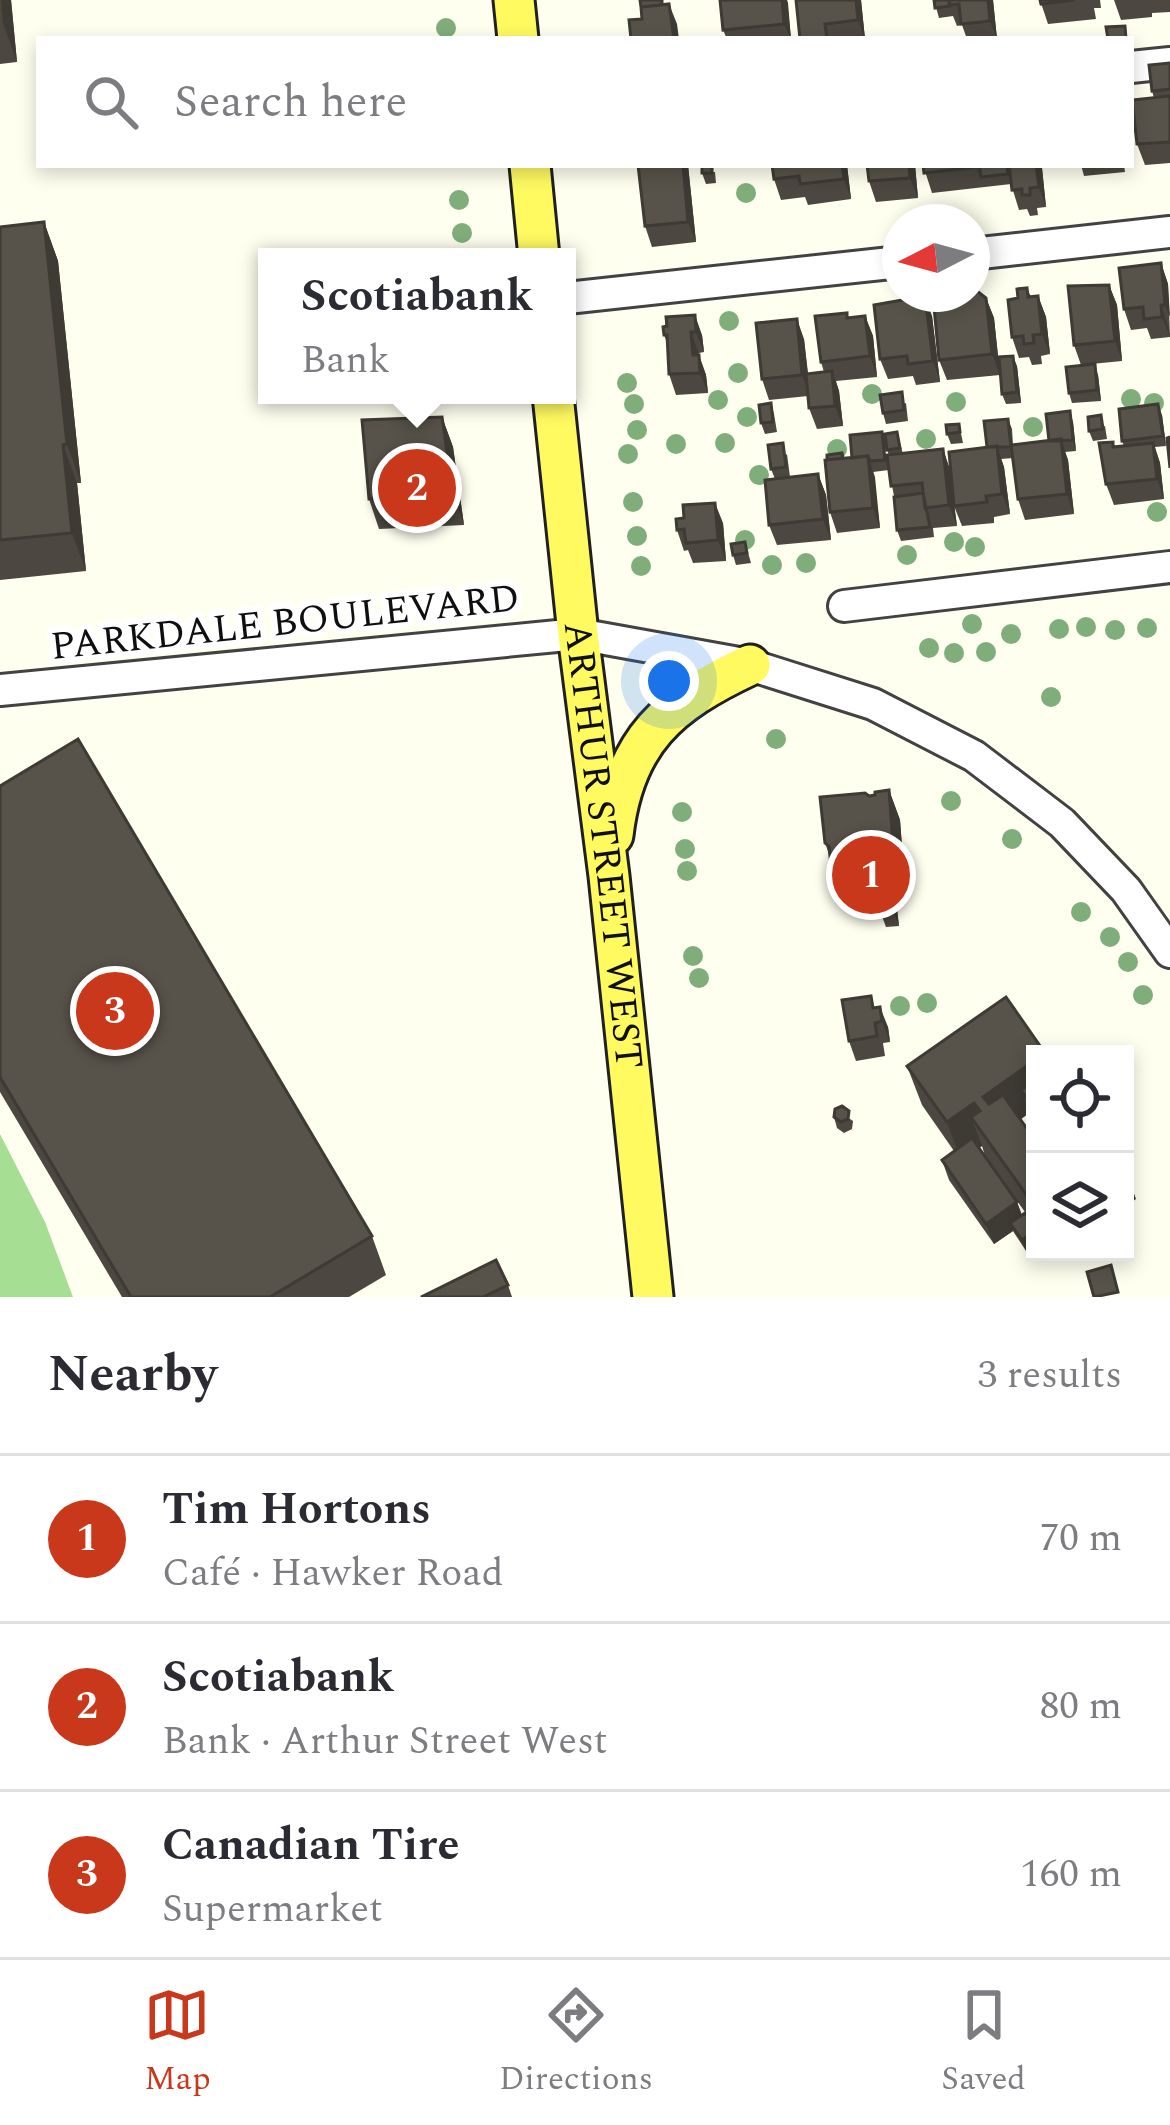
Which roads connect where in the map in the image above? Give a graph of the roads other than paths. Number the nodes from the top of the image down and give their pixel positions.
1 (514, 0) edge
2 (518, 36) edge
3 (1170, 63) edge
4 (1134, 67) edge
5 (530, 168) edge
6 (1170, 232) edge
7 (538, 248) edge
8 (990, 252) edge
9 (882, 264) edge
10 (576, 297) edge
11 (555, 404) edge
12 (1170, 567) edge
13 (844, 606) dead end
14 (578, 634) junction
15 (750, 665) junction
16 (0, 689) edge
17 (609, 876) junction
18 (1170, 952) edge
19 (653, 1297) edge

1 - 2 main road
3 - 4 street
5 - 7 main road
6 - 8 street
9 - 10 street
11 - 14 main road, ARTHUR STREET WEST
12 - 13 street
14 - 15 street, PARKDALE BOULEVARD
14 - 16 street, PARKDALE BOULEVARD
14 - 17 main road, ARTHUR STREET WEST
15 - 17 main road
15 - 18 street, PARKDALE BOULEVARD
17 - 19 main road, ARTHUR STREET WEST

